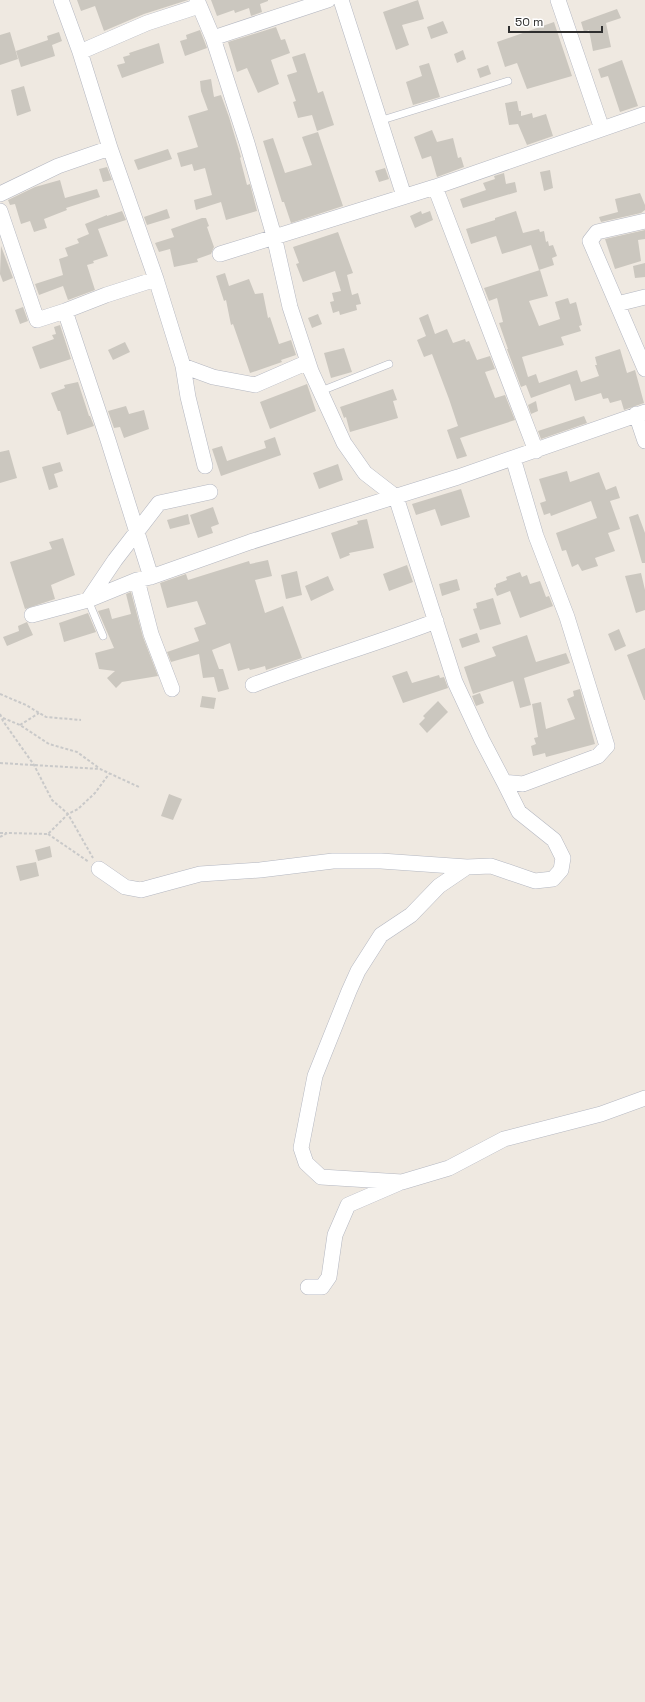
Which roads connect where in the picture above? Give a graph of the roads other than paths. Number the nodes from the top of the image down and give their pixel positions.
1 (61, 0) edge
2 (328, 0) edge
3 (341, 0) edge
4 (558, 0) edge
5 (198, 3) edge
6 (213, 38) junction
7 (80, 52) junction
8 (508, 81) dead end
9 (645, 114) edge
10 (379, 120) junction
11 (602, 129) junction
12 (110, 148) junction
13 (435, 187) junction
14 (0, 194) edge
15 (404, 196) junction
16 (0, 211) edge
17 (645, 221) edge
18 (274, 236) junction
19 (220, 254) dead end
20 (156, 279) junction
21 (645, 298) edge
22 (617, 304) junction
23 (65, 312) junction
24 (308, 362) junction
25 (389, 364) dead end
26 (183, 366) junction
27 (645, 369) edge
28 (321, 391) junction
29 (640, 413) edge
30 (645, 441) edge
31 (536, 451) junction
32 (513, 458) junction
33 (205, 466) dead end
34 (210, 492) dead end
35 (396, 497) junction
36 (137, 529) junction
37 (144, 578) junction
38 (88, 600) junction
39 (32, 615) dead end
40 (436, 620) junction
41 (103, 636) dead end
42 (253, 685) dead end
43 (172, 689) dead end
44 (504, 782) junction
45 (467, 867) junction
46 (99, 869) road end
47 (645, 1098) edge
48 (402, 1182) junction
49 (308, 1287) dead end

1 - 7 street
2 - 6 street
3 - 10 street
4 - 11 street
5 - 6 street
5 - 7 street
6 - 18 street
7 - 12 street
8 - 10 lane
9 - 11 street
10 - 15 street
11 - 13 street
12 - 14 street
12 - 20 street
13 - 15 street
13 - 31 street
15 - 18 street
16 - 23 street
17 - 22 street
18 - 19 street
18 - 24 street
20 - 23 street
20 - 26 street
21 - 22 street
22 - 27 street
23 - 36 street
24 - 26 street
24 - 28 street
25 - 28 lane
26 - 33 street
28 - 35 street
29 - 30 street
29 - 31 street
31 - 32 street
32 - 35 street
32 - 44 street
34 - 36 street
35 - 37 street
35 - 40 street
36 - 37 street
36 - 38 street
37 - 38 street
37 - 43 street
38 - 39 street
38 - 41 lane
40 - 42 street
40 - 44 street
44 - 45 street
45 - 46 street
45 - 48 street
47 - 48 street
48 - 49 street

